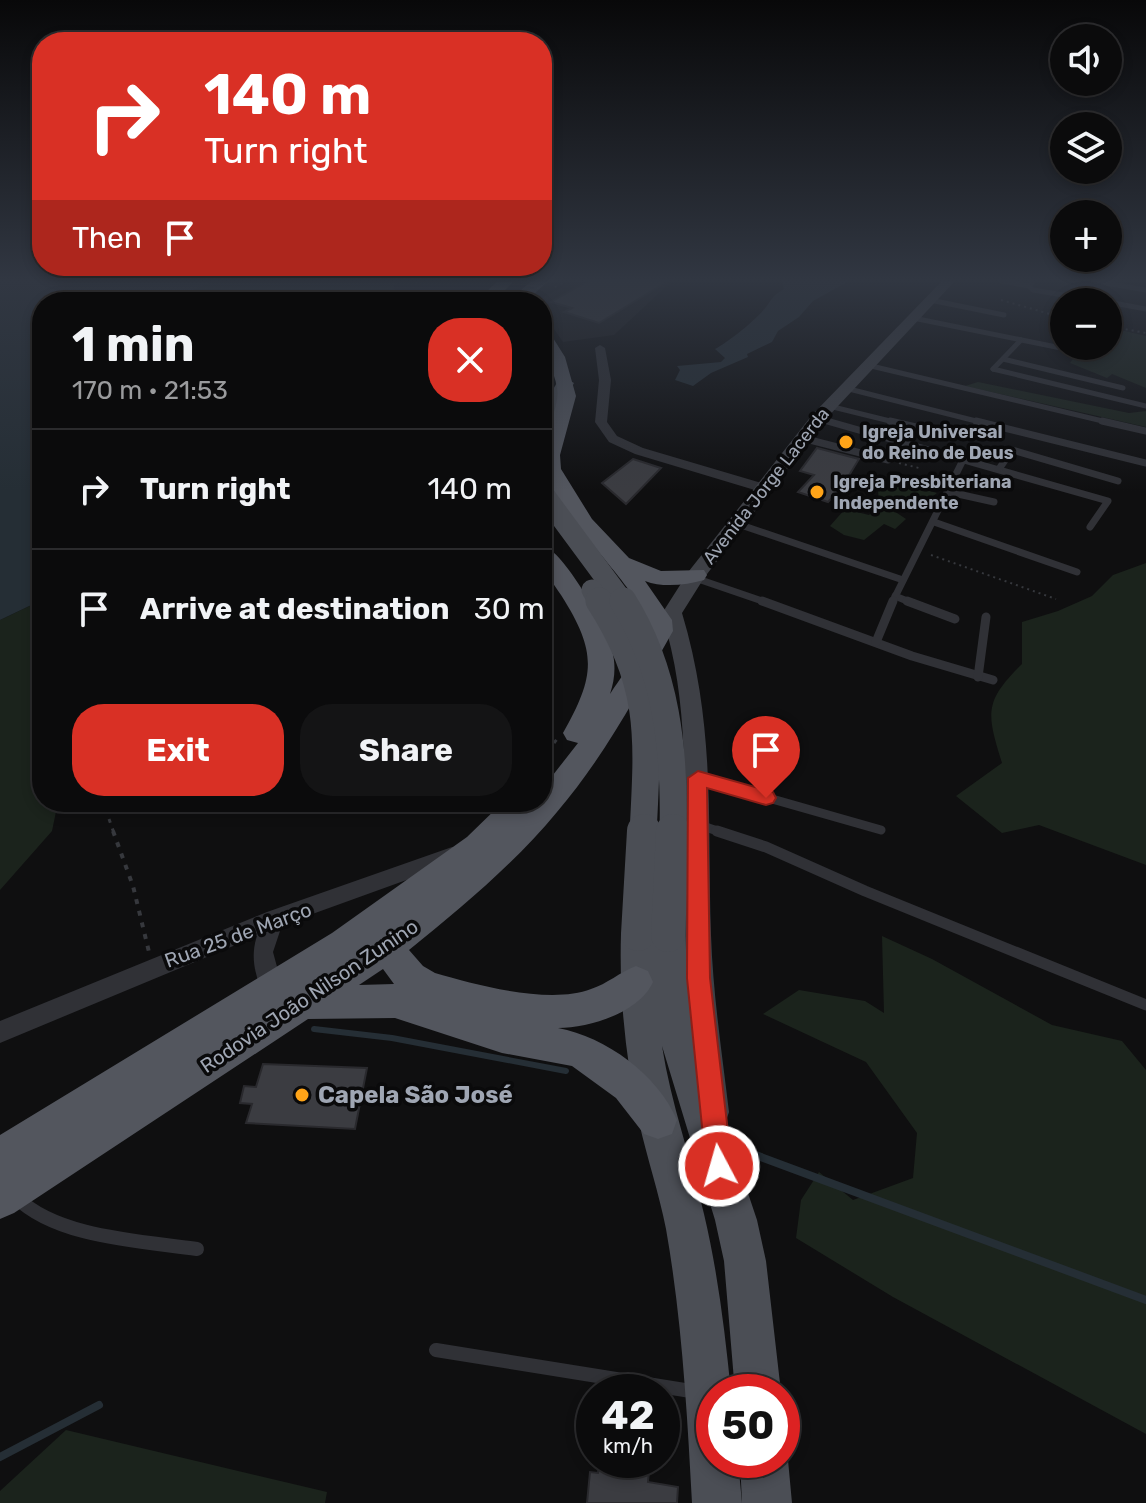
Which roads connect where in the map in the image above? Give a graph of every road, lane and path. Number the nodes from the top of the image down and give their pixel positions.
1 (553, 351) edge
2 (600, 351) edge
3 (881, 351) edge
4 (1010, 351) edge
5 (1003, 359) junction
6 (867, 365) junction
7 (565, 383) junction
8 (845, 388) junction
9 (1123, 388) dead end
10 (1146, 406) edge
11 (552, 407) edge
12 (823, 412) junction
13 (933, 431) dead end
14 (1146, 431) edge
15 (802, 438) junction
16 (552, 448) edge
17 (964, 458) junction
18 (888, 460) joint
19 (1146, 463) edge
20 (919, 468) dead end
21 (999, 469) junction
22 (552, 471) edge
23 (1118, 481) dead end
24 (763, 488) junction
25 (949, 492) junction
26 (994, 502) dead end
27 (552, 506) edge
28 (934, 522) junction
29 (735, 523) junction
30 (1090, 527) dead end
31 (552, 535) edge
32 (916, 550) junction
33 (621, 563) junction
34 (552, 567) edge
35 (1077, 572) dead end
36 (695, 576) junction
37 (903, 580) junction
38 (895, 596) junction
39 (1056, 599) dead end
40 (986, 617) dead end
41 (955, 619) dead end
42 (666, 622) junction
43 (876, 642) junction
44 (978, 677) junction
45 (993, 680) dead end
46 (552, 766) edge
47 (698, 778) junction
48 (552, 797) edge
49 (512, 812) edge
50 (539, 812) edge
51 (109, 819) dead end
52 (697, 824) junction
53 (881, 830) dead end
54 (478, 846) junction
55 (274, 919) junction
56 (653, 935) junction
57 (225, 940) junction
58 (388, 947) junction
59 (262, 952) junction
60 (153, 967) junction
61 (636, 982) junction
62 (287, 996) junction
63 (1146, 1005) edge
64 (0, 1032) edge
65 (658, 1120) junction
66 (719, 1166) junction
67 (4, 1182) edge
68 (197, 1249) dead end
69 (436, 1350) dead end
70 (707, 1374) edge
71 (756, 1374) edge
72 (696, 1392) edge
73 (715, 1478) edge
74 (765, 1478) edge
75 (717, 1503) edge
76 (767, 1503) edge

1 - 7 highway
2 - 24 street
3 - 6 main road, Avenida Jorge Lacerda
4 - 5 lane
5 - 9 lane
5 - 10 lane
6 - 8 main road, Avenida Jorge Lacerda
6 - 14 lane
7 - 11 main road
7 - 16 highway
8 - 12 main road, Avenida Jorge Lacerda
8 - 19 lane
12 - 13 lane
12 - 15 main road, Avenida Jorge Lacerda
12 - 17 lane
15 - 18 lane
15 - 24 main road, Avenida Jorge Lacerda
17 - 21 lane
17 - 25 lane
18 - 20 path
21 - 23 lane
21 - 30 lane
22 - 33 highway
24 - 29 main road, Avenida Jorge Lacerda
25 - 26 lane
25 - 28 lane
27 - 56 main road, bridge
28 - 32 lane
28 - 35 lane
29 - 36 main road, Avenida Jorge Lacerda
29 - 37 lane
31 - 56 main road, bridge
32 - 37 lane
32 - 39 path
33 - 36 highway
33 - 42 highway
34 - 46 highway
36 - 42 main road, Avenida Jorge Lacerda
36 - 43 lane
37 - 38 lane
38 - 41 lane
38 - 43 lane
40 - 44 lane
42 - 47 main road
42 - 48 highway, Rodovia João Nilson Zunino
43 - 44 lane
44 - 45 lane
47 - 52 main road
47 - 53 lane
49 - 54 highway, Rodovia João Nilson Zunino
50 - 58 highway, Rodovia João Nilson Zunino
51 - 60 path
52 - 63 lane
52 - 66 main road
54 - 55 street, Rua 25 de Março
54 - 62 highway, Rodovia João Nilson Zunino
55 - 57 street, Rua 25 de Março
55 - 59 street
56 - 61 main road
56 - 66 main road
57 - 59 street
57 - 60 street, Rua 25 de Março
58 - 61 highway
58 - 62 highway, Rodovia João Nilson Zunino
59 - 62 street
60 - 64 street, Rua 25 de Março
61 - 65 main road
62 - 65 highway
62 - 67 highway, Rodovia João Nilson Zunino
65 - 70 main road
66 - 71 main road
67 - 68 lane
69 - 72 lane
73 - 75 main road
74 - 76 main road

